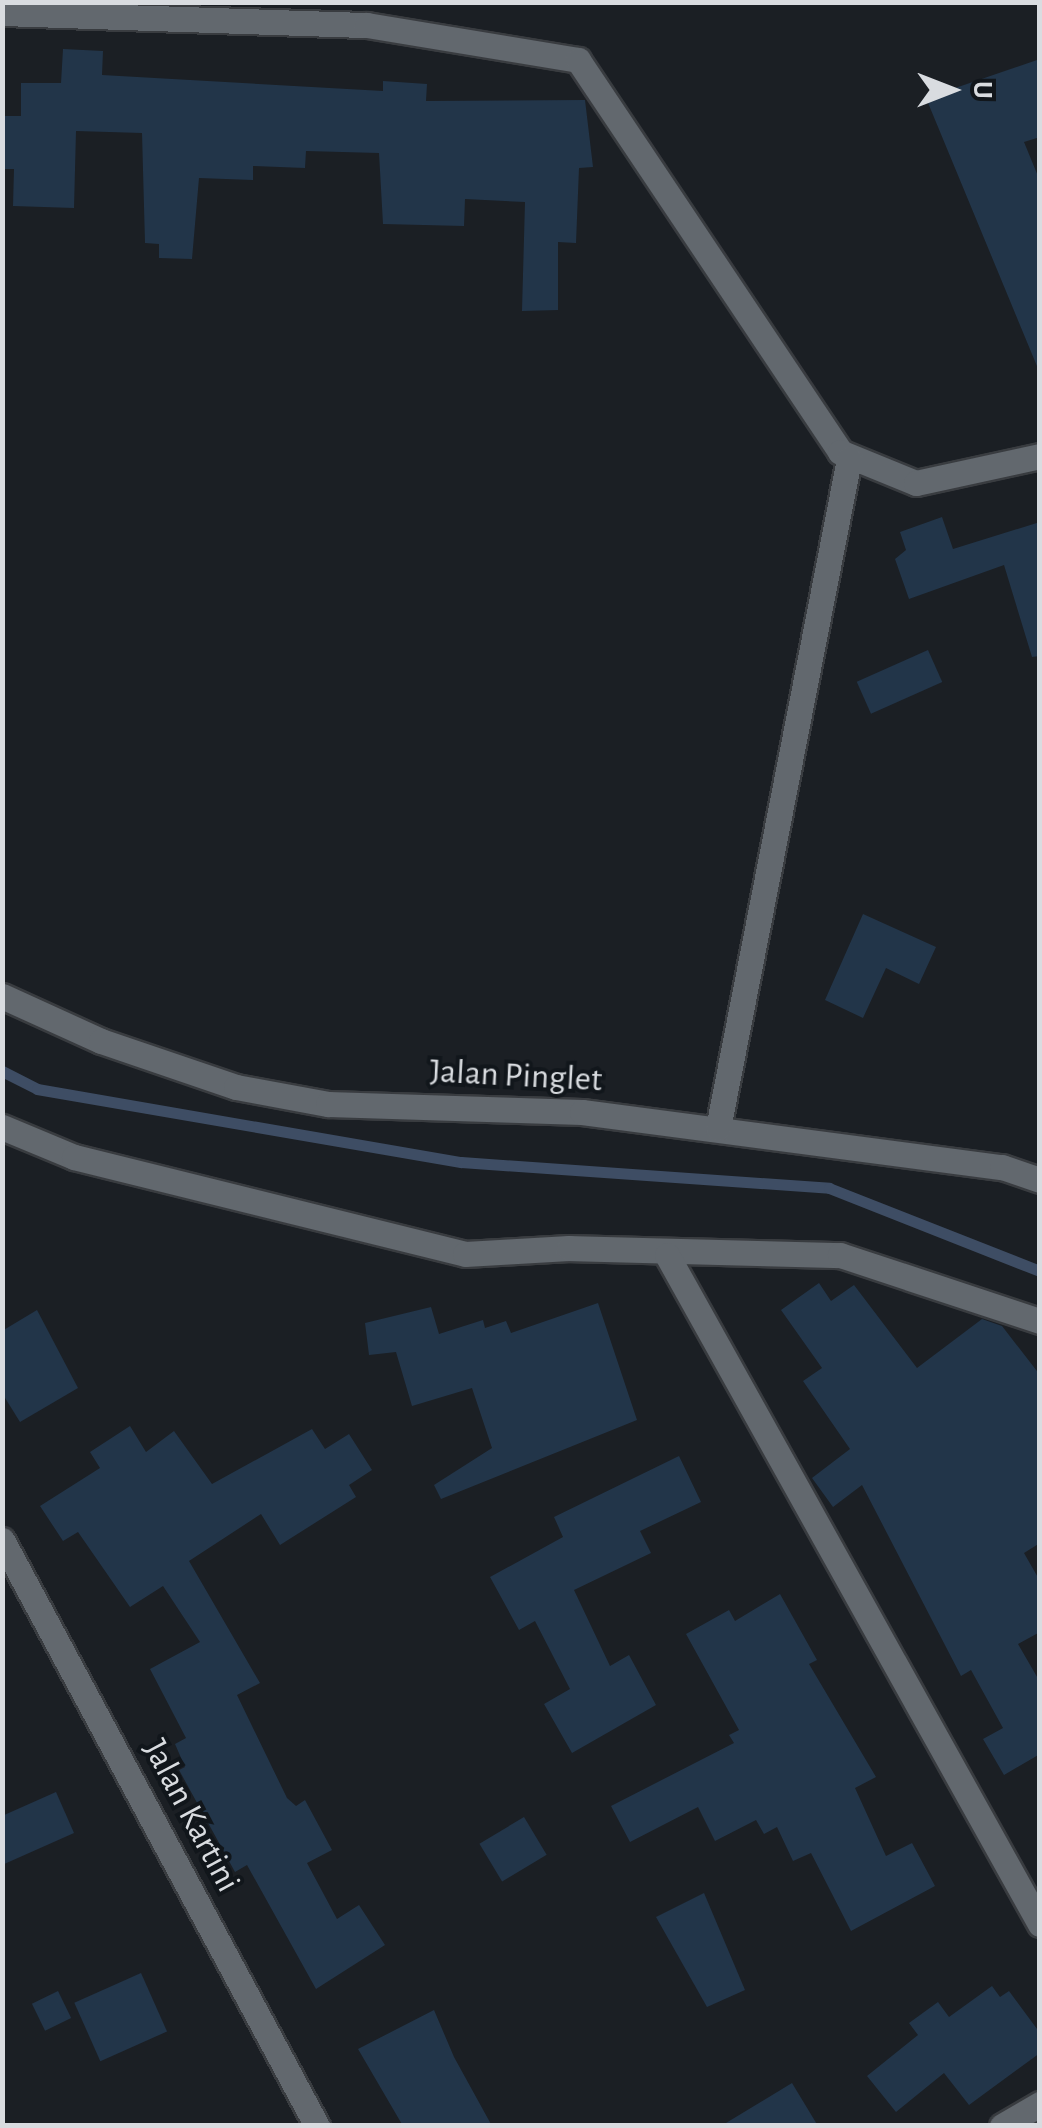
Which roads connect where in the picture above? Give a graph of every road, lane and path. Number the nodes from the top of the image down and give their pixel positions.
1 (2, 13) edge
2 (124, 13) edge
3 (1040, 456) edge
4 (849, 459) junction
5 (2, 996) edge
6 (2, 1126) edge
7 (718, 1128) junction
8 (1040, 1180) edge
9 (667, 1255) junction
10 (1040, 1322) edge
11 (2, 1540) edge
12 (1040, 1924) edge
13 (1040, 2104) edge
14 (317, 2126) edge
15 (1002, 2126) edge

1 - 2 street
2 - 4 street
3 - 4 street
4 - 7 street
5 - 7 street, Jalan Pinglet
6 - 9 street
7 - 8 street, Jalan Pinglet
9 - 10 street
9 - 12 street
11 - 14 street, Jalan Kartini
13 - 15 street

